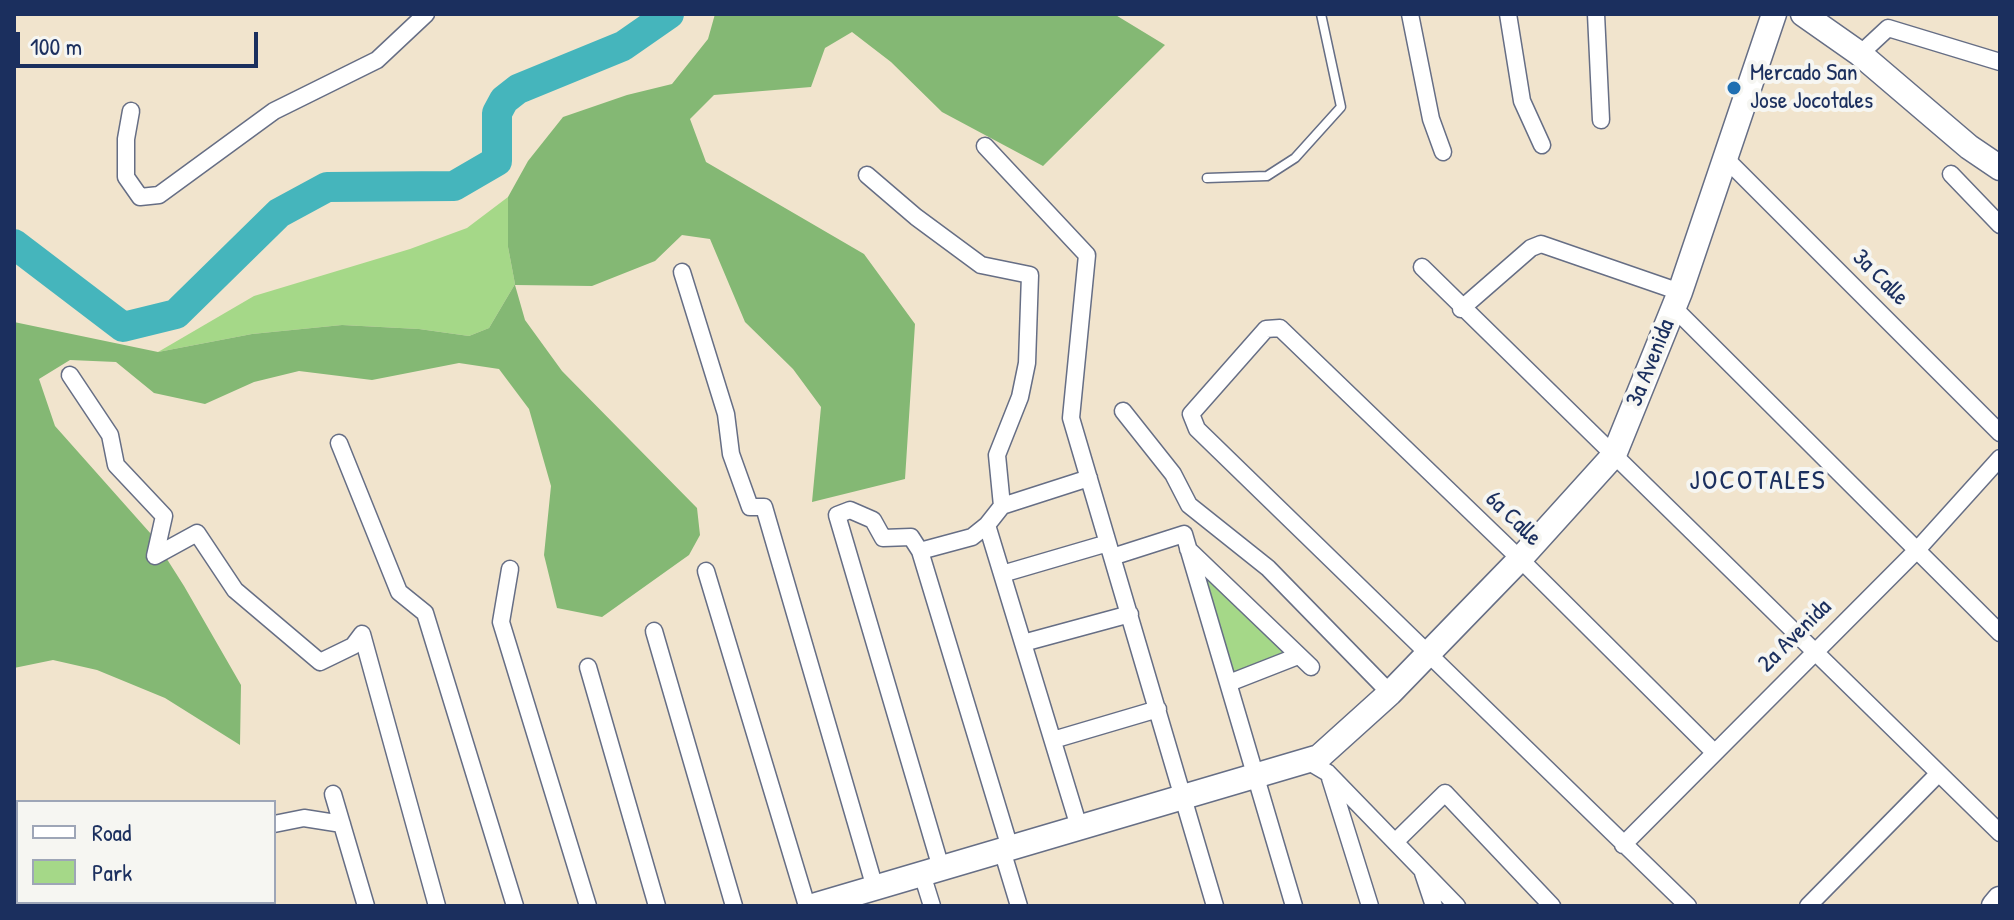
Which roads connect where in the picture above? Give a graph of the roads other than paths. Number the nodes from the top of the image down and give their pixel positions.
1 (426, 14) edge
2 (1321, 14) edge
3 (1410, 14) edge
4 (1508, 14) edge
5 (1596, 14) edge
6 (1774, 14) edge
7 (1808, 15) edge
8 (1860, 54) junction
9 (2000, 62) edge
10 (131, 111) dead end
11 (1601, 120) dead end
12 (1542, 145) dead end
13 (985, 146) dead end
14 (1443, 152) dead end
15 (1725, 158) junction
16 (2000, 168) edge
17 (1951, 174) dead end
18 (867, 175) dead end
19 (1207, 178) dead end
20 (2000, 225) edge
21 (1422, 267) dead end
22 (682, 272) dead end
23 (1677, 300) junction
24 (1461, 309) junction
25 (70, 375) dead end
26 (1123, 411) dead end
27 (2000, 433) edge
28 (339, 443) dead end
29 (1614, 455) junction
30 (2000, 458) edge
31 (1089, 478) junction
32 (1002, 506) junction
33 (987, 525) junction
34 (1187, 549) junction
35 (1110, 550) junction
36 (1917, 550) junction
37 (920, 551) junction
38 (1520, 559) junction
39 (510, 569) dead end
40 (706, 571) dead end
41 (1002, 574) junction
42 (1130, 614) junction
43 (654, 631) dead end
44 (2000, 633) edge
45 (1023, 643) junction
46 (1814, 650) junction
47 (1429, 654) junction
48 (588, 667) dead end
49 (1229, 683) junction
50 (1390, 693) junction
51 (1158, 709) junction
52 (1053, 740) junction
53 (1714, 752) junction
54 (1306, 760) junction
55 (1328, 773) junction
56 (1938, 774) junction
57 (1256, 775) junction
58 (333, 794) dead end
59 (1183, 797) junction
60 (276, 824) edge
61 (342, 824) junction
62 (1079, 827) junction
63 (2000, 833) edge
64 (1395, 842) junction
65 (1623, 845) junction
66 (1006, 849) junction
67 (1421, 868) junction
68 (932, 871) junction
69 (875, 888) junction
70 (2000, 900) edge
71 (366, 906) edge
72 (437, 906) edge
73 (515, 906) edge
74 (588, 906) edge
75 (657, 906) edge
76 (734, 906) edge
77 (810, 906) edge
78 (932, 906) edge
79 (1019, 906) edge
80 (1215, 906) edge
81 (1294, 906) edge
82 (1370, 906) edge
83 (1434, 906) edge
84 (1457, 906) edge
85 (1552, 906) edge
86 (1688, 906) edge
87 (1808, 906) edge
88 (1995, 906) edge

1 - 10 street
2 - 19 lane
3 - 14 street
4 - 12 street
5 - 11 street
6 - 15 street, 3a Avenida
7 - 8 street
8 - 9 street
8 - 16 street
13 - 31 street
15 - 23 street, 3a Avenida
15 - 27 street, 3a Calle
17 - 20 street
18 - 32 street
21 - 24 street
22 - 69 street
23 - 24 street
23 - 29 street, 3a Avenida
23 - 36 street
24 - 29 street
25 - 72 street
26 - 50 street
28 - 73 street
29 - 38 street, 3a Avenida
29 - 46 street
30 - 36 street, 2a Avenida
31 - 32 street
31 - 35 street
32 - 33 street
33 - 37 street
33 - 41 street
34 - 35 street
34 - 49 street
34 - 49 street
35 - 41 street
35 - 42 street
36 - 44 street
36 - 46 street, 2a Avenida
37 - 66 street
37 - 68 street
38 - 47 street, 3a Avenida
38 - 47 street, 6a Calle
38 - 53 street, 6a Calle
39 - 74 street
40 - 77 street
41 - 45 street
42 - 45 street
42 - 51 street
43 - 76 street
45 - 52 street
46 - 53 street, 2a Avenida
46 - 56 street
47 - 50 street, 3a Avenida
47 - 65 street
48 - 75 street
49 - 57 street
50 - 54 street, 3a Avenida
51 - 52 street
51 - 59 street
52 - 62 street
53 - 65 street, 2a Avenida
54 - 55 street
54 - 57 street, 3a Avenida
55 - 64 street
55 - 82 street
56 - 63 street
56 - 87 street
57 - 59 street, 3a Avenida
57 - 81 street
58 - 61 street
59 - 62 street, 3a Avenida
59 - 80 street
60 - 61 street
61 - 71 street
62 - 66 street, 3a Avenida
64 - 67 street
64 - 85 street
65 - 86 street
66 - 68 street, 3a Avenida
66 - 79 street
67 - 83 street
67 - 84 street
68 - 69 street, 3a Avenida
68 - 78 street
69 - 77 street, 3a Avenida
70 - 88 main road

